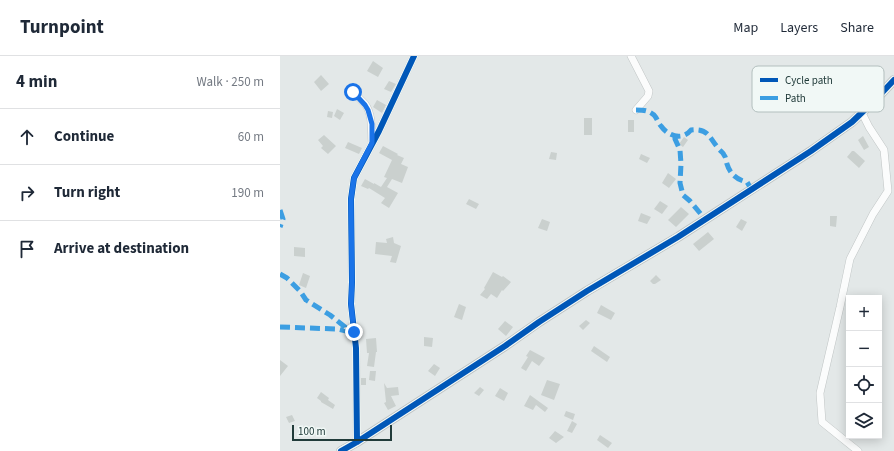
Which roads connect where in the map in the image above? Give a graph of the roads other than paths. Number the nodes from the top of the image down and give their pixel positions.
1 (414, 56) edge
2 (631, 56) edge
3 (894, 80) edge
4 (884, 90) edge
5 (353, 92) dead end
6 (636, 110) dead end
7 (862, 113) joint
8 (372, 143) junction
9 (357, 442) junction
10 (341, 451) edge
11 (858, 451) edge

1 - 8 street
2 - 6 street
3 - 4 street
5 - 8 street
7 - 9 street
7 - 11 street
8 - 9 street
9 - 10 street

